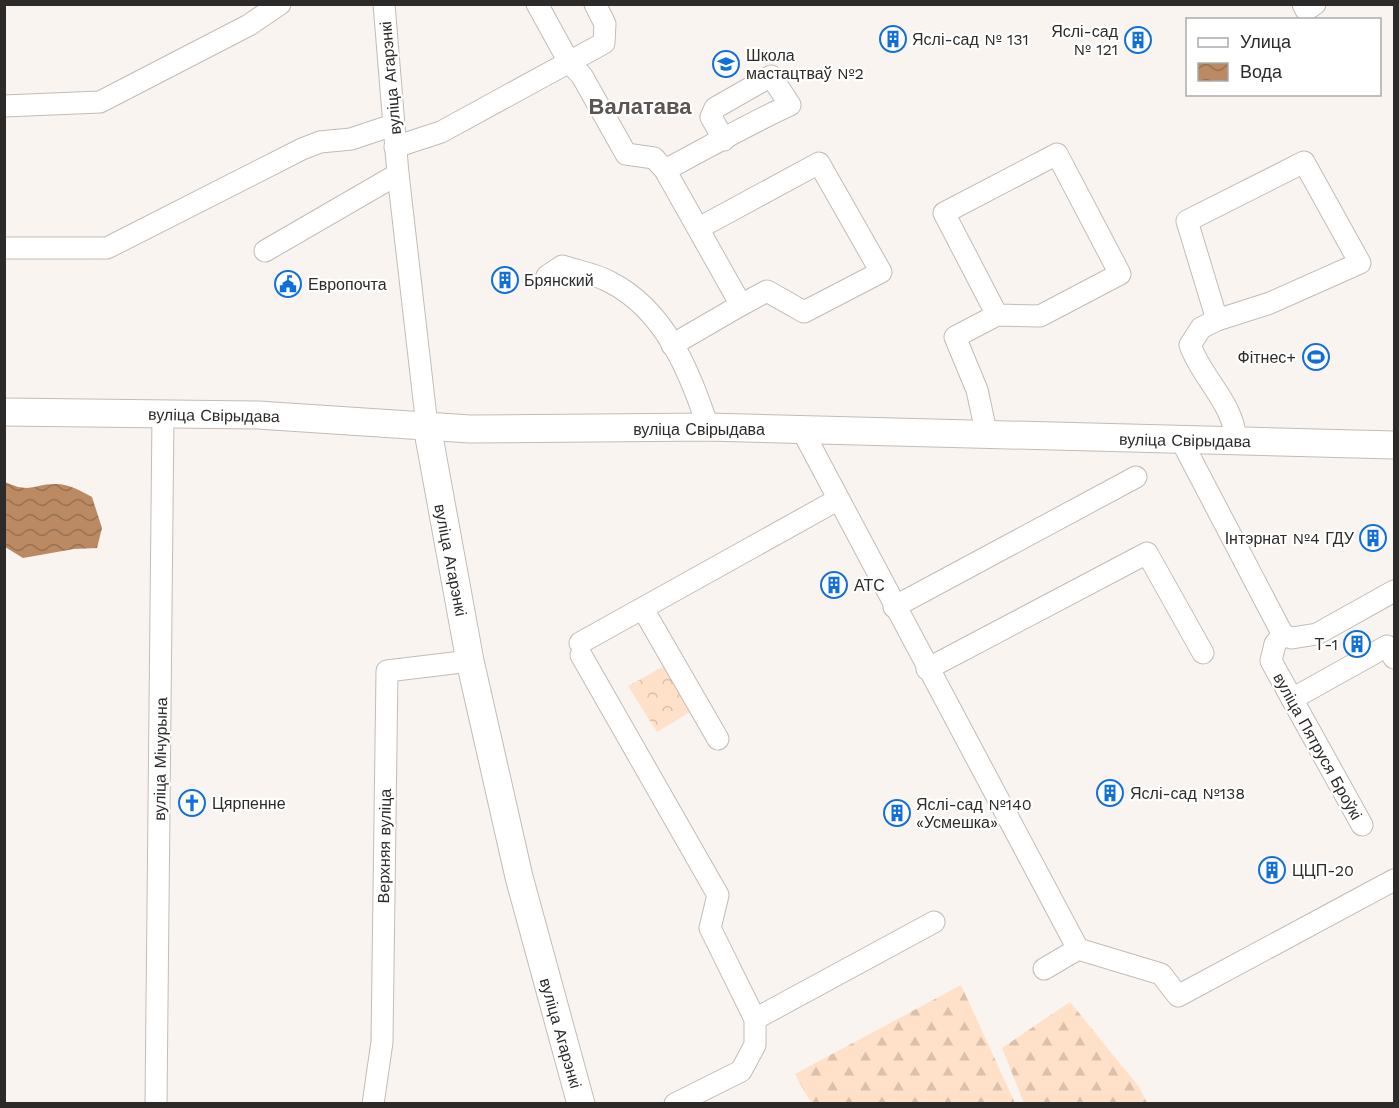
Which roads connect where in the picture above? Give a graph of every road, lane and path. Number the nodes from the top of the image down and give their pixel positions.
1 (280, 4) edge
2 (384, 4) edge
3 (537, 4) edge
4 (595, 4) edge
5 (1303, 4) edge
6 (1315, 4) edge
7 (568, 62) junction
8 (4, 106) edge
9 (393, 125) junction
10 (724, 140) dead end
11 (395, 147) junction
12 (665, 170) junction
13 (398, 174) junction
14 (699, 228) junction
15 (4, 248) edge
16 (265, 250) dead end
17 (547, 276) dead end
18 (741, 305) junction
19 (997, 315) junction
20 (1217, 320) junction
21 (672, 345) junction
22 (4, 412) edge
23 (163, 414) junction
24 (427, 426) junction
25 (708, 427) junction
26 (802, 430) junction
27 (987, 436) junction
28 (1181, 440) junction
29 (1236, 441) junction
30 (1395, 445) edge
31 (1136, 477) dead end
32 (837, 500) junction
33 (1395, 591) edge
34 (894, 608) junction
35 (643, 609) junction
36 (1283, 635) junction
37 (1203, 653) dead end
38 (1395, 658) edge
39 (470, 661) junction
40 (927, 669) junction
41 (1292, 699) junction
42 (718, 739) dead end
43 (1362, 825) dead end
44 (1395, 880) edge
45 (934, 922) dead end
46 (1078, 949) junction
47 (1044, 969) dead end
48 (755, 1019) junction
49 (156, 1104) edge
50 (373, 1104) edge
51 (581, 1104) edge
52 (675, 1104) edge

1 - 8 street
2 - 9 street, вуліца Агарэнкі
3 - 7 street
4 - 7 street
5 - 6 street
7 - 11 street
7 - 12 street
9 - 11 street, вуліца Агарэнкі
9 - 15 street
10 - 12 street
11 - 13 street, вуліца Агарэнкі
12 - 14 street
13 - 16 street
13 - 24 street, вуліца Агарэнкі
14 - 18 street
14 - 18 street
17 - 21 street
18 - 21 street
19 - 19 street
19 - 27 street
20 - 20 street
20 - 29 street
21 - 25 street
22 - 23 main road, вуліца Свірыдава
23 - 24 main road, вуліца Свірыдава
23 - 49 street, вуліца Мічурына
24 - 25 main road, вуліца Свірыдава
24 - 39 main road, вуліца Агарэнкі
25 - 26 main road, вуліца Свірыдава
26 - 27 main road, вуліца Свірыдава
26 - 32 street
27 - 28 main road, вуліца Свірыдава
28 - 29 main road, вуліца Свірыдава
28 - 36 street
29 - 30 main road, вуліца Свірыдава
31 - 34 street
32 - 34 street
32 - 35 street
33 - 36 street
34 - 40 street
35 - 42 street
35 - 48 street
36 - 41 street, вуліца Пятруся Броўкі
37 - 40 street
38 - 41 street
39 - 50 street, Верхняя вуліца
39 - 51 main road, вуліца Агарэнкі
40 - 46 street
41 - 43 street, вуліца Пятруся Броўкі
44 - 46 street
45 - 48 street
46 - 47 street
48 - 52 street

